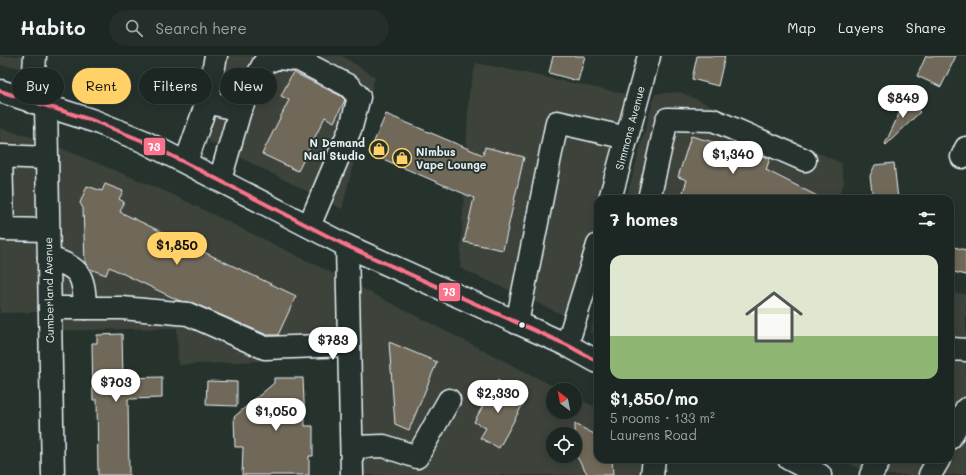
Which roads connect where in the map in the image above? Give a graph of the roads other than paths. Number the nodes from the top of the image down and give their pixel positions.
1 (35, 56) edge
2 (216, 56) edge
3 (649, 56) edge
4 (36, 68) edge
5 (212, 76) edge
6 (0, 91) edge
7 (12, 95) edge
8 (212, 103) edge
9 (39, 104) edge
10 (42, 104) edge
11 (206, 104) edge
12 (240, 110) junction
13 (628, 134) junction
14 (663, 138) junction
15 (47, 158) junction
16 (805, 160) dead end
17 (186, 162) junction
18 (220, 180) junction
19 (611, 195) edge
20 (650, 195) edge
21 (309, 226) junction
22 (48, 230) junction
23 (347, 246) junction
24 (49, 258) junction
25 (594, 259) edge
26 (50, 308) junction
27 (85, 308) junction
28 (517, 323) junction
29 (349, 345) junction
30 (567, 345) junction
31 (954, 349) edge
32 (966, 350) edge
33 (594, 360) edge
34 (448, 400) dead end
35 (966, 409) edge
36 (954, 431) edge
37 (352, 447) junction
38 (654, 463) edge
39 (797, 463) edge
40 (878, 463) edge
41 (937, 463) edge
42 (53, 475) edge
43 (352, 475) edge
44 (652, 475) edge
45 (820, 475) edge
46 (871, 475) edge
47 (930, 475) edge

1 - 4 street, Cumberland Avenue
2 - 5 street
3 - 13 street, Simmons Avenue
6 - 7 street
8 - 12 street
9 - 15 street, Cumberland Avenue
10 - 17 street
11 - 17 street
12 - 18 street
12 - 21 street
13 - 14 street
13 - 19 street, Simmons Avenue
13 - 28 street
14 - 16 street
14 - 20 street
15 - 22 street, Cumberland Avenue
15 - 22 street
17 - 18 street
18 - 21 street
21 - 23 street
22 - 24 street, Cumberland Avenue
23 - 28 street
23 - 29 street
24 - 26 street, Cumberland Avenue
24 - 27 street
25 - 30 street
26 - 27 street
26 - 42 street, Cumberland Avenue
27 - 29 street
28 - 30 street
29 - 37 street
30 - 33 street
31 - 32 street
34 - 37 street
35 - 36 street
37 - 43 street
38 - 44 street
39 - 45 street
40 - 46 street
41 - 47 street

